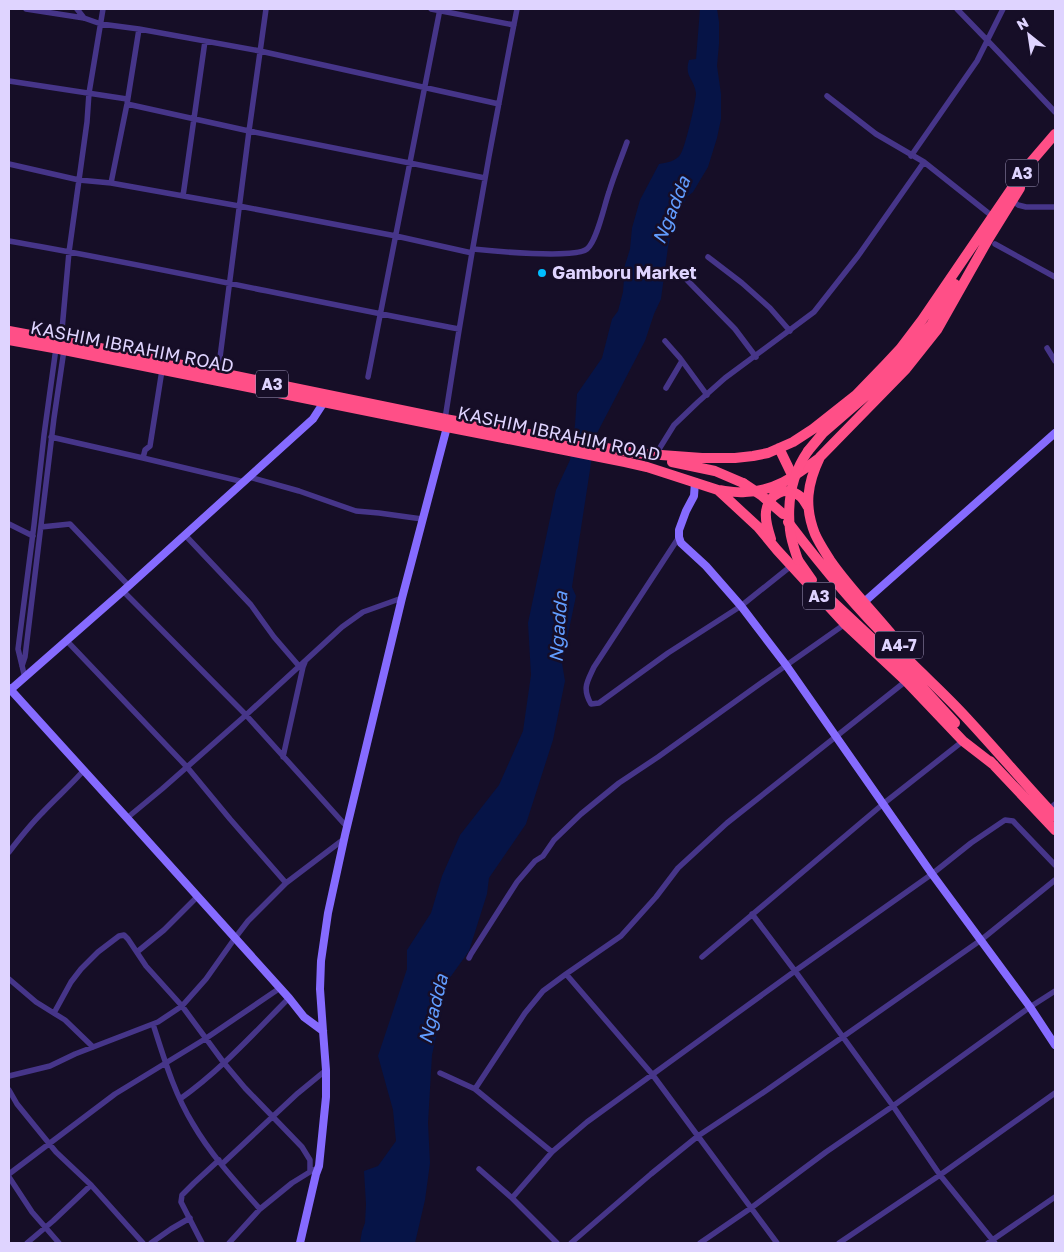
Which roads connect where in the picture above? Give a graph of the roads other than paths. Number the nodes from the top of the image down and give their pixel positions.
1 (26, 9) edge
2 (77, 9) edge
3 (103, 9) edge
4 (266, 9) edge
5 (431, 9) edge
6 (517, 9) edge
7 (956, 9) edge
8 (1003, 9) edge
9 (439, 10) edge
10 (84, 18) junction
11 (101, 24) junction
12 (514, 25) junction
13 (139, 29) junction
14 (987, 40) junction
15 (204, 41) junction
16 (260, 51) junction
17 (9, 81) edge
18 (424, 88) junction
19 (89, 94) junction
20 (827, 96) dead end
21 (127, 101) junction
22 (499, 104) junction
23 (1055, 112) edge
24 (194, 119) junction
25 (249, 131) junction
26 (1055, 134) edge
27 (627, 142) dead end
28 (1055, 143) edge
29 (911, 156) junction
30 (924, 162) junction
31 (409, 163) junction
32 (9, 164) edge
33 (485, 178) junction
34 (79, 180) junction
35 (111, 183) junction
36 (183, 196) junction
37 (1012, 200) junction
38 (239, 206) junction
39 (1055, 207) edge
40 (992, 216) junction
41 (396, 236) junction
42 (9, 241) edge
43 (995, 244) dead end
44 (473, 251) junction
45 (69, 252) junction
46 (708, 257) dead end
47 (1055, 277) edge
48 (687, 280) dead end
49 (230, 283) junction
50 (380, 314) junction
51 (459, 328) junction
52 (9, 331) edge
53 (790, 331) junction
54 (9, 340) edge
55 (665, 341) dead end
56 (60, 347) junction
57 (1047, 348) dead end
58 (756, 357) junction
59 (1055, 360) edge
60 (682, 361) junction
61 (162, 370) junction
62 (217, 376) junction
63 (368, 377) dead end
64 (666, 388) dead end
65 (707, 395) junction
66 (324, 402) junction
67 (446, 423) junction
68 (1055, 433) edge
69 (52, 437) junction
70 (779, 448) junction
71 (828, 448) joint
72 (656, 454) junction
73 (628, 456) junction
74 (820, 457) junction
75 (143, 458) junction
76 (793, 477) junction
77 (247, 479) junction
78 (695, 482) junction
79 (718, 490) junction
80 (808, 508) junction
81 (422, 519) junction
82 (9, 524) edge
83 (41, 528) junction
84 (185, 535) junction
85 (33, 536) junction
86 (679, 536) junction
87 (773, 545) junction
88 (795, 563) junction
89 (126, 589) junction
90 (402, 598) junction
91 (864, 603) junction
92 (741, 606) junction
93 (846, 624) junction
94 (66, 640) junction
95 (907, 658) junction
96 (306, 660) junction
97 (786, 665) junction
98 (299, 666) junction
99 (22, 668) junction
100 (24, 678) junction
101 (906, 681) junction
102 (9, 690) edge
103 (246, 715) junction
104 (836, 737) junction
105 (963, 742) junction
106 (283, 757) junction
107 (994, 765) junction
108 (187, 767) junction
109 (84, 770) junction
110 (883, 804) junction
111 (1053, 810) edge
112 (127, 818) junction
113 (347, 827) junction
114 (1055, 830) edge
115 (344, 839) junction
116 (9, 841) edge
117 (15, 844) junction
118 (9, 852) edge
119 (1055, 866) edge
120 (932, 874) junction
121 (1055, 880) edge
122 (286, 883) junction
123 (197, 897) junction
124 (752, 914) junction
125 (235, 938) junction
126 (981, 940) junction
127 (137, 952) junction
128 (702, 957) dead end
129 (469, 958) dead end
130 (795, 971) junction
131 (566, 974) junction
132 (9, 979) edge
133 (280, 988) junction
134 (1055, 991) edge
135 (288, 998) junction
136 (182, 1006) junction
137 (1030, 1007) junction
138 (54, 1013) junction
139 (153, 1024) junction
140 (323, 1031) junction
141 (843, 1038) junction
142 (205, 1039) junction
143 (1055, 1045) edge
144 (93, 1047) junction
145 (165, 1063) junction
146 (224, 1064) junction
147 (326, 1070) junction
148 (440, 1073) dead end
149 (652, 1074) junction
150 (9, 1076) edge
151 (475, 1089) junction
152 (9, 1090) edge
153 (1055, 1093) edge
154 (180, 1099) junction
155 (12, 1102) edge
156 (893, 1106) junction
157 (272, 1117) junction
158 (698, 1136) junction
159 (49, 1143) junction
160 (552, 1152) junction
161 (221, 1162) junction
162 (319, 1166) junction
163 (479, 1169) dead end
164 (310, 1171) junction
165 (940, 1175) junction
166 (9, 1176) edge
167 (91, 1185) junction
168 (1055, 1197) edge
169 (512, 1198) junction
170 (751, 1208) junction
171 (260, 1209) junction
172 (190, 1218) junction
173 (45, 1228) junction
174 (991, 1242) edge
175 (27, 1243) edge
176 (59, 1243) edge
177 (143, 1243) edge
178 (151, 1243) edge
179 (202, 1243) edge
180 (229, 1243) edge
181 (300, 1243) edge
182 (557, 1243) edge
183 (571, 1243) edge
184 (700, 1243) edge
185 (777, 1243) edge
186 (839, 1243) edge

1 - 10 street
2 - 10 street
3 - 11 street
4 - 16 street
5 - 9 street
6 - 12 street
7 - 14 street
8 - 14 street
9 - 12 street
9 - 18 street
10 - 11 street
11 - 13 street
11 - 19 street
12 - 22 street
13 - 15 street
13 - 21 street
14 - 23 street
14 - 29 street
15 - 16 street
15 - 24 street
16 - 18 street
16 - 25 street
17 - 19 street
18 - 22 street
18 - 31 street
19 - 21 street
19 - 34 street
20 - 29 street
21 - 24 street
21 - 35 street
22 - 33 street
24 - 25 street
24 - 36 street
25 - 31 street
25 - 38 street
26 - 40 highway, A3
27 - 44 street
28 - 37 highway, A3
29 - 30 street
30 - 40 street
30 - 53 street
31 - 33 street
31 - 41 street
32 - 34 street
33 - 44 street
34 - 35 street
34 - 45 street
35 - 36 street
36 - 38 street
37 - 39 street
37 - 71 highway, A3
38 - 41 street
38 - 49 street
40 - 70 highway, KASHIM IBRAHIM ROAD / A3
40 - 88 highway, A3, bridge
41 - 44 street
41 - 50 street
42 - 45 street
43 - 47 street
44 - 51 street
45 - 49 street
45 - 56 street
46 - 53 street
48 - 58 street
49 - 50 street
49 - 62 street
50 - 51 street
50 - 63 street
51 - 67 street
52 - 56 highway, KASHIM IBRAHIM ROAD / A3
53 - 58 street
54 - 56 highway, KASHIM IBRAHIM ROAD / A3
55 - 60 street
56 - 61 highway, KASHIM IBRAHIM ROAD / A3
56 - 62 highway, KASHIM IBRAHIM ROAD / A3
56 - 69 street
56 - 85 street
57 - 59 street
58 - 65 street
60 - 64 street
60 - 65 street
61 - 62 highway, KASHIM IBRAHIM ROAD / A3
61 - 75 street
62 - 66 highway, KASHIM IBRAHIM ROAD / A3
62 - 67 highway, KASHIM IBRAHIM ROAD / A3
65 - 72 street
66 - 67 highway, KASHIM IBRAHIM ROAD / A3
66 - 77 street
67 - 73 highway, KASHIM IBRAHIM ROAD / A3
67 - 81 street
68 - 91 street
69 - 75 street
69 - 83 street
70 - 72 highway, KASHIM IBRAHIM ROAD / A3
70 - 76 highway
71 - 74 highway, A4-7
72 - 73 highway, KASHIM IBRAHIM ROAD / A3
73 - 78 highway, KASHIM IBRAHIM ROAD / A3
73 - 95 highway, A4-7, bridge
74 - 76 highway
74 - 80 highway, A4-7
75 - 77 street
76 - 79 highway
77 - 81 street
77 - 84 street
78 - 79 highway, KASHIM IBRAHIM ROAD / A3
78 - 86 street
79 - 87 highway, KASHIM IBRAHIM ROAD / A3
80 - 87 highway
80 - 91 highway, A4-7
81 - 90 street
82 - 85 street
83 - 89 street
83 - 99 street
84 - 89 street
84 - 98 street
85 - 99 street
86 - 92 street
86 - 92 street
87 - 88 highway, KASHIM IBRAHIM ROAD / A3
88 - 92 street
88 - 93 highway, KASHIM IBRAHIM ROAD / A3
88 - 107 highway, A4-7
89 - 94 street
89 - 103 street
90 - 96 street
90 - 113 street
91 - 95 highway, A4-7
92 - 97 street
93 - 97 street
93 - 101 highway, KASHIM IBRAHIM ROAD / A3
94 - 100 street
94 - 108 street
95 - 111 highway, A4-7
96 - 98 street
96 - 106 street
97 - 104 street
97 - 129 street
98 - 103 street
99 - 100 street
100 - 102 street
101 - 104 street
101 - 105 highway, KASHIM IBRAHIM ROAD / A3
102 - 109 street
103 - 106 street
103 - 108 street
104 - 110 street
104 - 131 street
105 - 107 highway, KASHIM IBRAHIM ROAD / A3
105 - 110 street
106 - 113 street
107 - 114 highway, A4-7
108 - 112 street
108 - 122 street
109 - 112 street
109 - 117 street
110 - 120 street
110 - 124 street
112 - 123 street
113 - 115 street
115 - 122 street
115 - 140 street
116 - 117 street
117 - 118 street
119 - 120 street
120 - 126 street
120 - 130 street
121 - 126 street
122 - 125 street
123 - 125 street
123 - 127 street
124 - 128 street
124 - 130 street
125 - 133 street
125 - 136 street
126 - 137 street
126 - 141 street
127 - 136 street
127 - 138 street
130 - 141 street
130 - 149 street
131 - 149 street
131 - 151 street
132 - 138 street
133 - 135 street
133 - 142 street
134 - 137 street
135 - 140 street
135 - 146 street
136 - 139 street
136 - 142 street
137 - 143 street
137 - 156 street
138 - 144 street
139 - 144 street
139 - 145 street
140 - 147 street
141 - 156 street
141 - 158 street
142 - 145 street
142 - 146 street
144 - 150 street
145 - 154 street
145 - 159 street
146 - 154 street
146 - 157 street
147 - 157 street
147 - 162 street
148 - 151 street
149 - 158 street
149 - 160 street
151 - 160 street
152 - 155 street
153 - 165 street
154 - 161 street
155 - 159 street
156 - 165 street
156 - 170 street
157 - 161 street
157 - 164 street
158 - 170 street
158 - 183 street
159 - 166 street
159 - 167 street
160 - 169 street
161 - 171 street
161 - 172 street
162 - 164 street
162 - 181 street
163 - 169 street
164 - 171 street
165 - 174 street
165 - 186 street
166 - 173 street
167 - 173 street
167 - 177 street
168 - 174 street
169 - 182 street
170 - 184 street
170 - 185 street
171 - 180 street
172 - 178 street
172 - 179 street
173 - 175 street
173 - 176 street

